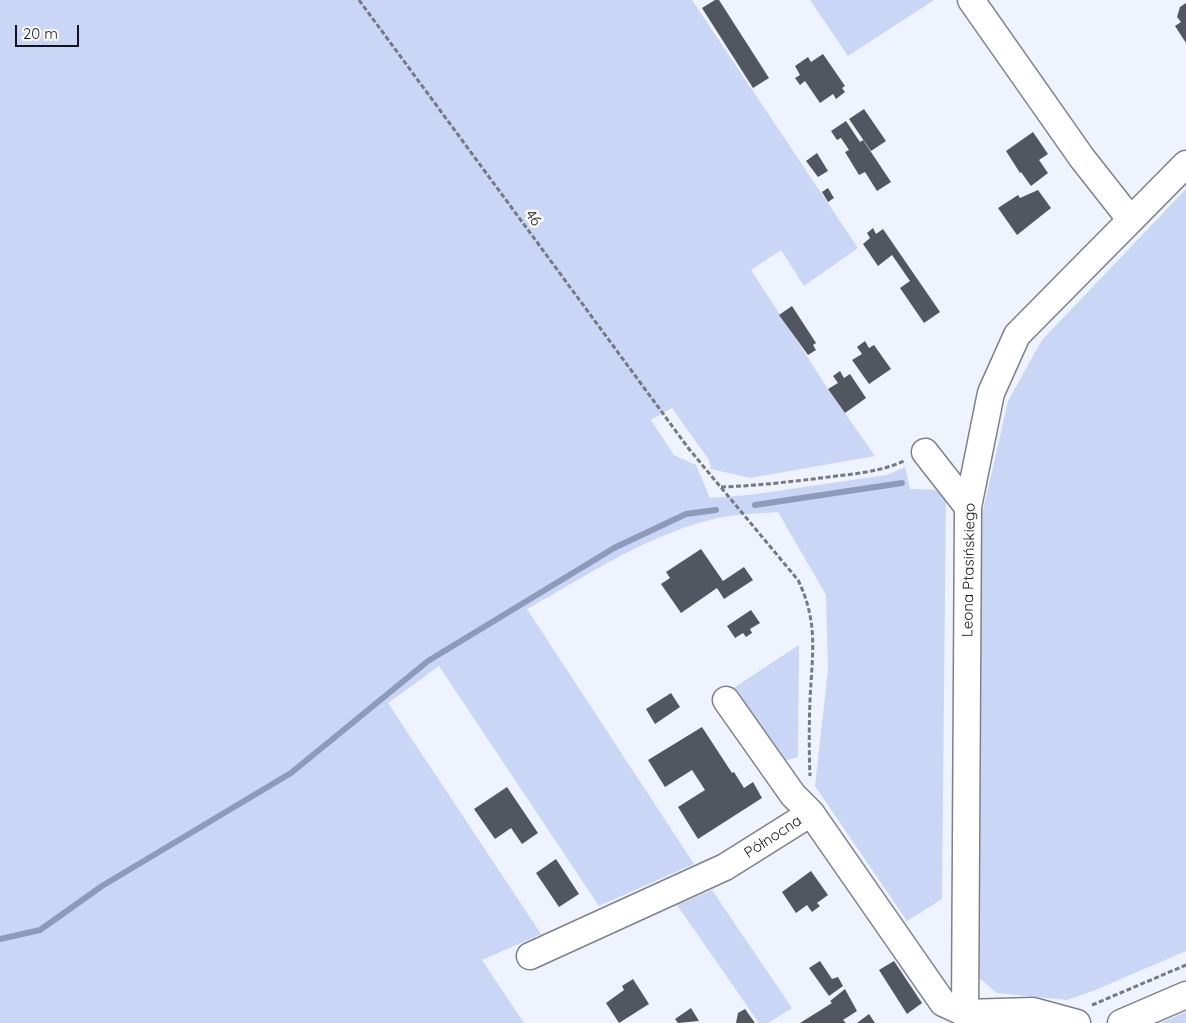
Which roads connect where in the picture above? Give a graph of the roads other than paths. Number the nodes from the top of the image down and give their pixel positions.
1 (971, 0) edge
2 (1186, 164) edge
3 (1130, 219) junction
4 (925, 452) road end
5 (968, 507) junction
6 (726, 700) dead end
7 (811, 813) junction
8 (530, 956) dead end
9 (1186, 995) edge
10 (1082, 1015) edge
11 (967, 1018) edge
12 (1121, 1023) edge

1 - 3 street
2 - 3 street, Leona Ptasińskiego
3 - 5 street, Leona Ptasińskiego
4 - 5 street
5 - 11 street, Leona Ptasińskiego
6 - 7 street
7 - 8 street, Północna
7 - 11 street, Północna
9 - 12 street
10 - 11 street

